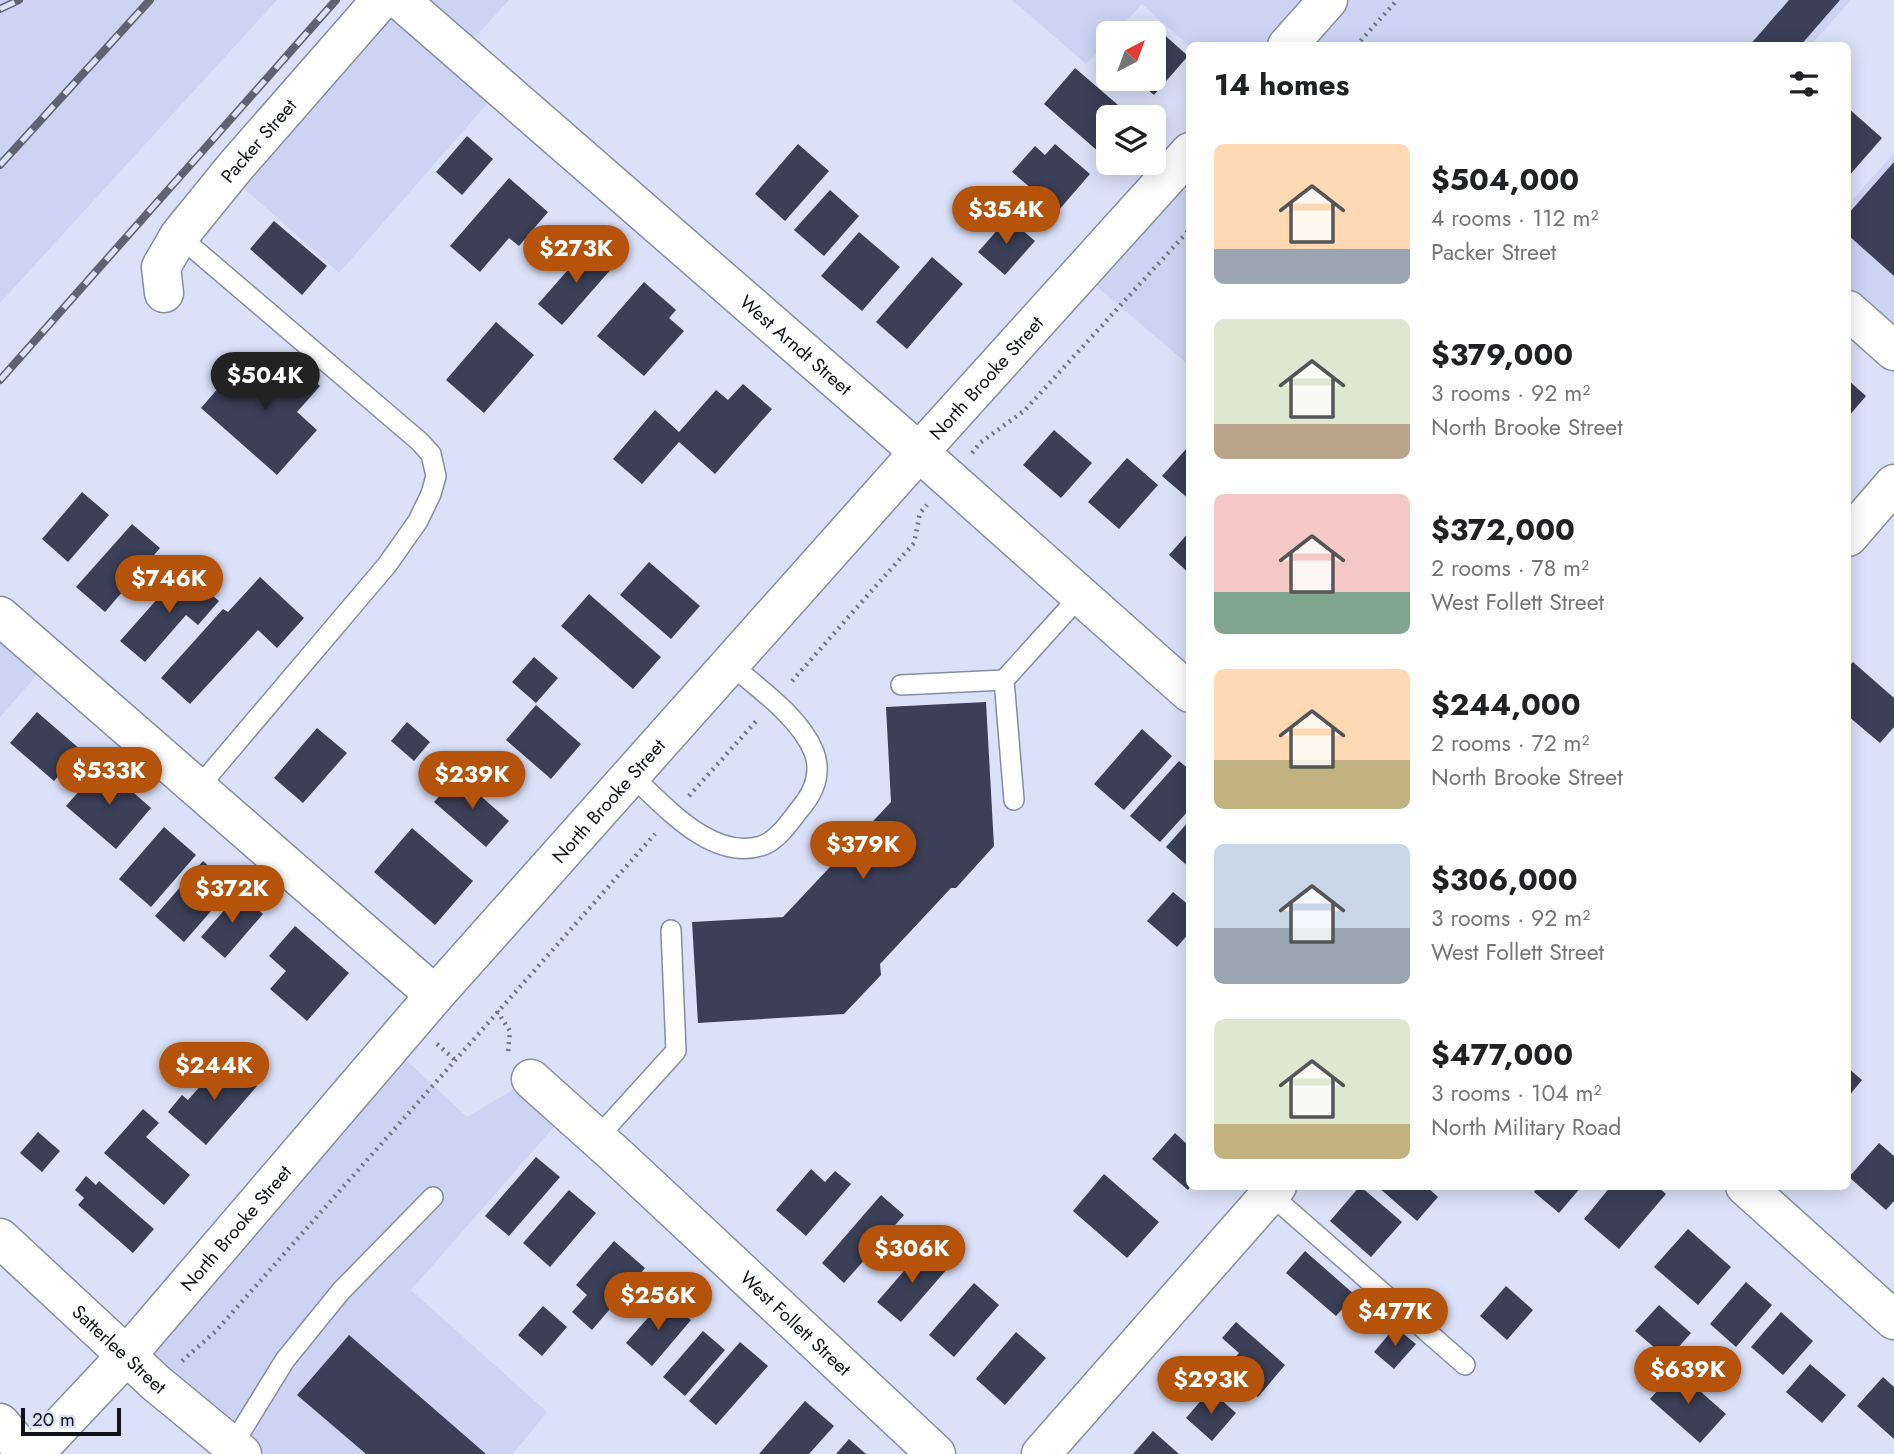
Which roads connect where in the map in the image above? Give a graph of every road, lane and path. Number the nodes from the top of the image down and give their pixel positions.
1 (382, 0) edge
2 (400, 0) edge
3 (1328, 0) edge
4 (1397, 0) edge
5 (1291, 42) edge
6 (1360, 42) edge
7 (1186, 156) edge
8 (1186, 233) edge
9 (179, 236) junction
10 (164, 293) dead end
11 (1851, 313) edge
12 (1894, 351) edge
13 (919, 452) junction
14 (948, 479) junction
15 (1894, 484) edge
16 (1851, 534) edge
17 (1080, 596) junction
18 (0, 616) edge
19 (730, 664) junction
20 (1004, 680) junction
21 (901, 685) dead end
22 (1186, 690) edge
23 (773, 702) junction
24 (631, 775) junction
25 (198, 788) junction
26 (1014, 800) dead end
27 (673, 814) junction
28 (671, 930) dead end
29 (435, 995) junction
30 (531, 1079) dead end
31 (597, 1138) junction
32 (1274, 1190) edge
33 (1749, 1190) edge
34 (433, 1198) dead end
35 (0, 1238) edge
36 (1894, 1320) edge
37 (127, 1355) junction
38 (1465, 1365) dead end
39 (156, 1383) junction
40 (0, 1423) edge
41 (237, 1450) edge
42 (26, 1454) edge
43 (34, 1454) edge
44 (936, 1454) edge
45 (1041, 1454) edge

1 - 9 street, Packer Street
2 - 13 street, West Arndt Street
3 - 5 street
4 - 6 path
7 - 13 street, North Brooke Street
8 - 14 path
9 - 10 street, Packer Street
9 - 25 lane
11 - 12 street
13 - 14 street, West Arndt Street
13 - 19 street, North Brooke Street
14 - 17 street, West Arndt Street
14 - 23 path
15 - 16 street
17 - 20 lane
17 - 22 street, West Arndt Street
18 - 25 street
19 - 23 lane
19 - 24 street, North Brooke Street
20 - 21 lane
20 - 26 lane
23 - 27 path
23 - 27 lane
24 - 27 lane
24 - 29 street, North Brooke Street
25 - 29 street
27 - 39 path
28 - 31 lane
29 - 37 street, North Brooke Street
30 - 31 street, West Follett Street
31 - 44 street, West Follett Street
32 - 38 lane
32 - 45 street
33 - 36 street
34 - 41 lane
35 - 37 street, Satterlee Street
37 - 39 street, Satterlee Street
37 - 43 street, North Brooke Street
39 - 41 street, Satterlee Street
40 - 42 street

